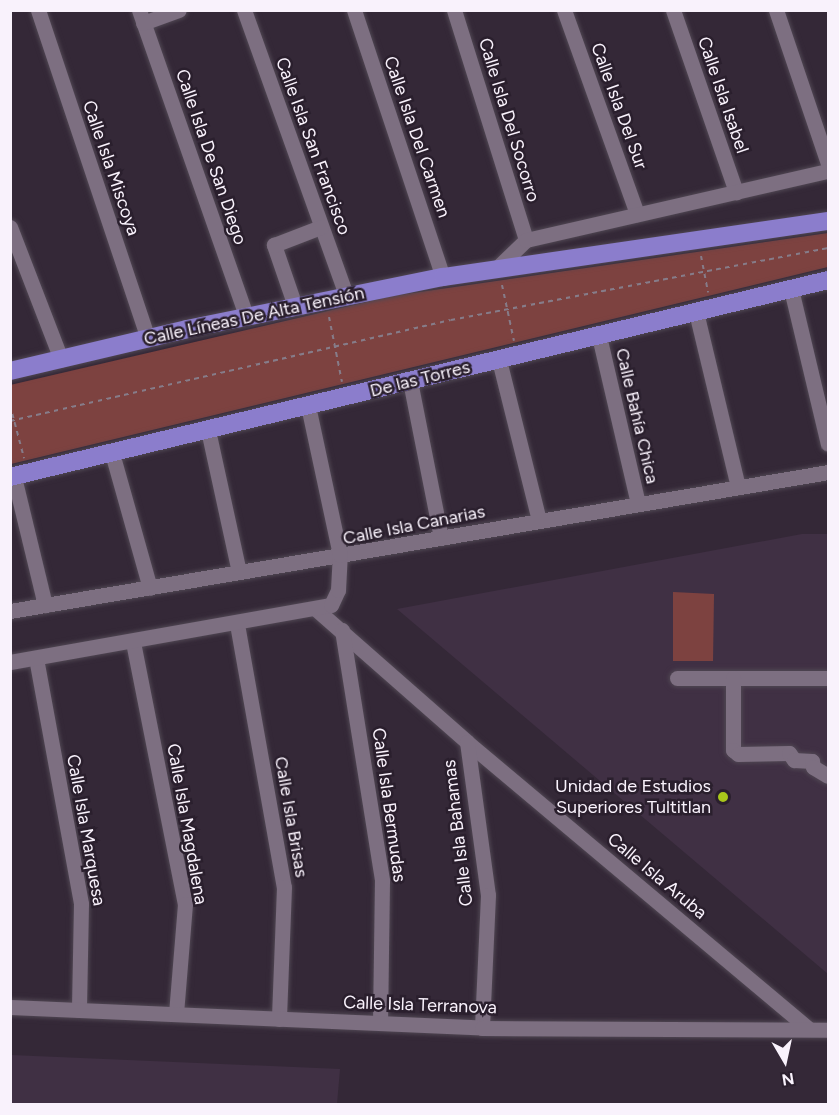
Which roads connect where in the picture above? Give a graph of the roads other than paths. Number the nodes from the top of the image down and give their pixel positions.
1 (38, 10) edge
2 (179, 10) edge
3 (244, 10) edge
4 (354, 10) edge
5 (454, 10) edge
6 (564, 10) edge
7 (673, 10) edge
8 (776, 10) edge
9 (141, 16) edge
10 (828, 164) edge
11 (828, 171) edge
12 (736, 192) junction
13 (638, 214) junction
14 (828, 221) edge
15 (10, 227) edge
16 (321, 227) junction
17 (526, 240) junction
18 (498, 267) junction
19 (443, 277) junction
20 (828, 280) edge
21 (791, 289) junction
22 (345, 295) junction
23 (295, 306) junction
24 (704, 311) junction
25 (246, 316) junction
26 (599, 336) junction
27 (148, 338) junction
28 (61, 359) junction
29 (499, 360) junction
30 (10, 371) edge
31 (410, 381) junction
32 (308, 406) junction
33 (208, 430) junction
34 (828, 444) edge
35 (112, 453) junction
36 (828, 472) edge
37 (17, 476) edge
38 (738, 487) junction
39 (638, 504) junction
40 (539, 521) junction
41 (441, 538) junction
42 (340, 555) junction
43 (239, 572) junction
44 (150, 588) junction
45 (45, 605) junction
46 (317, 610) junction
47 (10, 611) edge
48 (237, 624) junction
49 (342, 630) junction
50 (133, 642) junction
51 (36, 658) junction
52 (10, 662) edge
53 (677, 678) dead end
54 (733, 678) junction
55 (828, 678) edge
56 (467, 742) junction
57 (828, 776) edge
58 (10, 1007) edge
59 (79, 1010) junction
60 (176, 1014) junction
61 (279, 1019) junction
62 (380, 1023) junction
63 (482, 1028) junction
64 (809, 1029) junction
65 (828, 1030) edge

1 - 27 street, Calle Isla Miscoya
2 - 9 street
3 - 16 street, Calle Isla San Francisco
4 - 19 street, Calle Isla Del Carmen
5 - 17 street, Calle Isla Del Socorro
6 - 13 street, Calle Isla Del Sur
7 - 12 street, Calle Isla Isabel
8 - 10 street
9 - 25 street, Calle Isla De San Diego
11 - 12 street
12 - 13 street
13 - 17 street
14 - 18 main road, Calle Líneas De Alta Tensión
15 - 28 street
16 - 22 street, Calle Isla San Francisco
16 - 23 street
17 - 18 street
18 - 19 main road, Calle Líneas De Alta Tensión
19 - 22 main road, Calle Líneas De Alta Tensión
20 - 21 main road, De las Torres
21 - 24 main road, De las Torres
21 - 34 street
22 - 23 main road, Calle Líneas De Alta Tensión
23 - 25 main road, Calle Líneas De Alta Tensión
24 - 26 main road, De las Torres
24 - 38 street
25 - 27 main road, Calle Líneas De Alta Tensión
26 - 29 main road, De las Torres
26 - 39 street, Calle Bahía Chica
27 - 28 main road, Calle Líneas De Alta Tensión
28 - 30 main road, Calle Líneas De Alta Tensión
29 - 31 main road, De las Torres
29 - 40 street
31 - 32 main road, De las Torres
31 - 41 street
32 - 33 main road, De las Torres
32 - 42 street
33 - 35 main road, De las Torres
33 - 43 street
35 - 37 main road, De las Torres
35 - 44 street
36 - 38 street, Calle Isla Canarias
37 - 45 street
38 - 39 street, Calle Isla Canarias
39 - 40 street, Calle Isla Canarias
40 - 41 street, Calle Isla Canarias
41 - 42 street, Calle Isla Canarias
42 - 43 street
42 - 46 street, Calle Isla Canarias
43 - 44 street
44 - 45 street
45 - 47 street
46 - 48 street
46 - 49 street, Calle Isla Aruba
48 - 50 street
48 - 61 street, Calle Isla Brisas
49 - 56 street, Calle Isla Aruba
49 - 62 street, Calle Isla Bermudas
50 - 51 street
50 - 60 street, Calle Isla Magdalena
51 - 52 street
51 - 59 street, Calle Isla Marquesa
53 - 54 street
54 - 55 street
54 - 57 street
56 - 63 street, Calle Isla Bahamas
56 - 64 street, Calle Isla Aruba
58 - 59 street, Calle Isla Terranova
59 - 60 street, Calle Isla Terranova
60 - 61 street, Calle Isla Terranova
61 - 62 street, Calle Isla Terranova
62 - 63 street, Calle Isla Terranova
63 - 64 street, Calle Isla Terranova
64 - 65 street, Calle Isla Terranova

